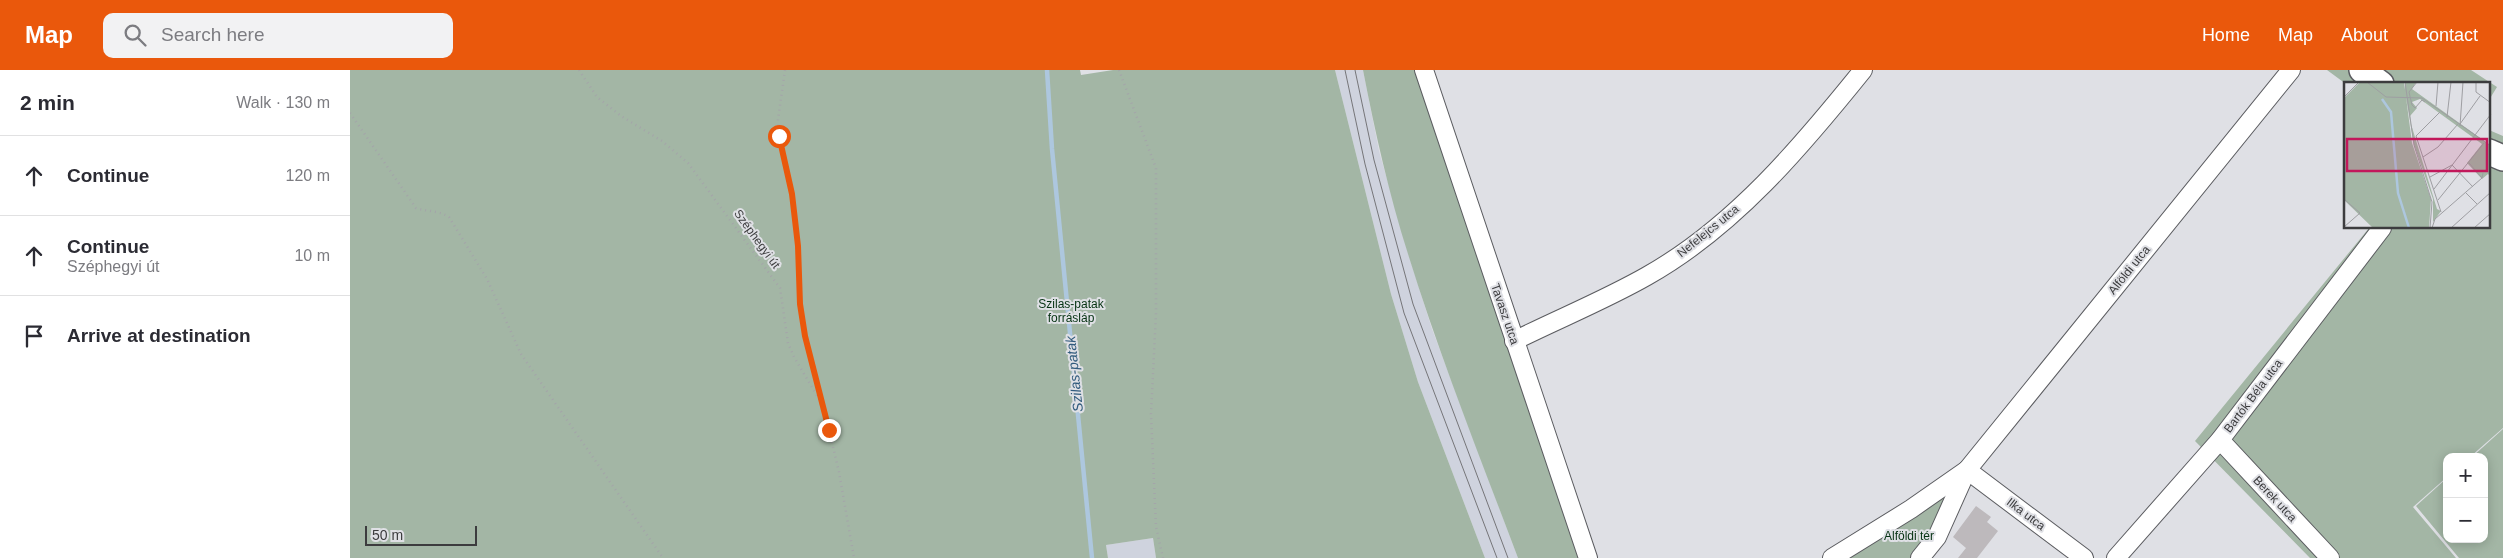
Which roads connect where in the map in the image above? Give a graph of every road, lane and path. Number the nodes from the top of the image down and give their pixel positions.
1 (579, 70) edge
2 (785, 70) edge
3 (1119, 70) edge
4 (1424, 70) edge
5 (1863, 70) edge
6 (2291, 70) edge
7 (2362, 70) edge
8 (2377, 82) edge
9 (350, 114) edge
10 (2490, 152) edge
11 (2503, 158) edge
12 (2381, 229) edge
13 (1514, 341) junction
14 (820, 399) junction
15 (2220, 440) junction
16 (1967, 470) junction
17 (662, 558) edge
18 (854, 558) edge
19 (1163, 558) edge
20 (1588, 558) edge
21 (1832, 558) edge
22 (1920, 558) edge
23 (2084, 558) edge
24 (2116, 558) edge
25 (2330, 558) edge

1 - 14 path, Széphegyi út
2 - 14 path
3 - 19 path
4 - 13 street, Tavasz utca
5 - 13 street, Nefelejcs utca
6 - 16 street, Alföldi utca
7 - 8 street
9 - 17 path
10 - 11 street
12 - 15 street, Bartók Béla utca
13 - 20 street, Tavasz utca
14 - 18 path, Széphegyi út
15 - 24 street, Bartók Béla utca
15 - 25 street, Berek utca
16 - 21 street, Alföldi utca
16 - 22 street, Alföldi utca
16 - 23 street, Ilka utca

